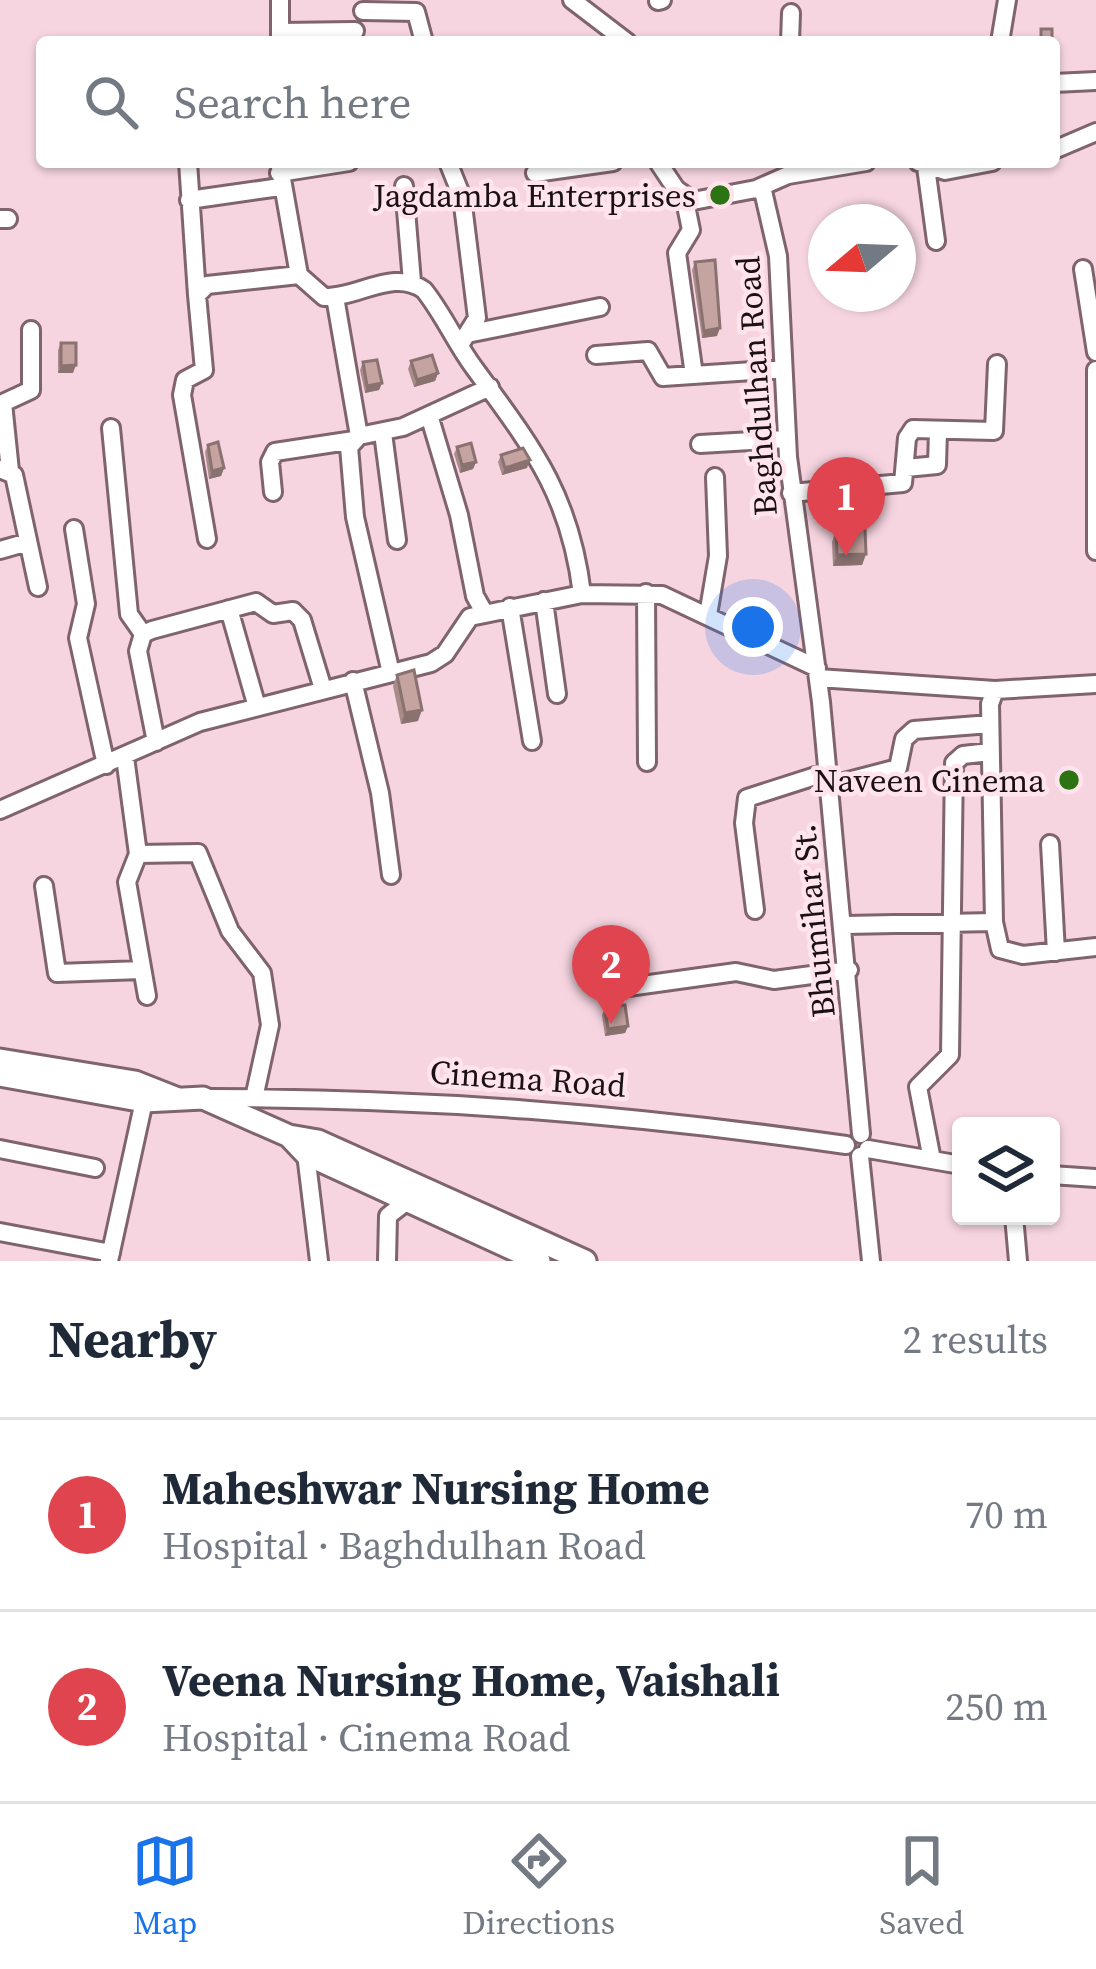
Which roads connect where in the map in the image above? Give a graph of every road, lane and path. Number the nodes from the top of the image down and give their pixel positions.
1 (280, 0) edge
2 (572, 0) edge
3 (1006, 0) edge
4 (363, 11) dead end
5 (791, 13) dead end
6 (355, 32) dead end
7 (280, 36) edge
8 (295, 36) edge
9 (422, 36) edge
10 (618, 36) edge
11 (790, 36) edge
12 (1001, 36) edge
13 (1096, 81) edge
14 (1060, 82) edge
15 (1096, 132) edge
16 (1060, 147) edge
17 (188, 168) edge
18 (314, 168) edge
19 (450, 168) edge
20 (570, 168) edge
21 (663, 168) edge
22 (788, 168) edge
23 (923, 168) edge
24 (535, 173) dead end
25 (279, 174) edge
26 (404, 186) dead end
27 (755, 189) junction
28 (684, 196) junction
29 (189, 200) junction
30 (936, 241) dead end
31 (1083, 269) dead end
32 (298, 275) junction
33 (412, 282) junction
34 (197, 295) junction
35 (335, 297) junction
36 (600, 307) dead end
37 (31, 330) dead end
38 (466, 339) junction
39 (1096, 352) edge
40 (596, 355) dead end
41 (997, 364) dead end
42 (783, 368) junction
43 (1096, 370) edge
44 (694, 374) junction
45 (490, 387) junction
46 (429, 415) junction
47 (112, 428) dead end
48 (938, 431) junction
49 (383, 433) junction
50 (356, 438) junction
51 (786, 439) junction
52 (700, 444) dead end
53 (906, 468) junction
54 (5, 470) edge
55 (715, 477) dead end
56 (274, 492) dead end
57 (791, 493) junction
58 (74, 529) dead end
59 (207, 539) dead end
60 (398, 540) dead end
61 (28, 542) junction
62 (0, 550) edge
63 (1096, 551) edge
64 (38, 587) dead end
65 (646, 593) junction
66 (582, 594) junction
67 (544, 601) junction
68 (510, 607) junction
69 (230, 609) junction
70 (484, 612) junction
71 (708, 615) junction
72 (143, 634) junction
73 (391, 673) junction
74 (818, 673) junction
75 (352, 681) junction
76 (1096, 684) edge
77 (323, 689) junction
78 (993, 693) junction
79 (556, 694) dead end
80 (821, 703) joint
81 (256, 707) junction
82 (990, 724) junction
83 (532, 741) dead end
84 (156, 742) junction
85 (990, 752) junction
86 (125, 757) junction
87 (647, 762) dead end
88 (106, 765) junction
89 (829, 779) junction
90 (0, 810) edge
91 (1050, 844) dead end
92 (138, 854) junction
93 (391, 875) dead end
94 (44, 886) dead end
95 (755, 910) dead end
96 (994, 922) junction
97 (956, 924) junction
98 (844, 926) junction
99 (1096, 947) edge
100 (1056, 952) junction
101 (142, 970) junction
102 (849, 970) junction
103 (628, 987) dead end
104 (147, 996) dead end
105 (0, 1060) edge
106 (0, 1075) edge
107 (203, 1098) junction
108 (254, 1098) junction
109 (179, 1100) junction
110 (144, 1101) junction
111 (289, 1136) junction
112 (859, 1146) junction
113 (0, 1149) edge
114 (306, 1154) junction
115 (932, 1160) junction
116 (952, 1163) edge
117 (95, 1168) dead end
118 (1060, 1176) edge
119 (1096, 1178) edge
120 (407, 1201) junction
121 (1015, 1225) edge
122 (0, 1232) edge
123 (110, 1257) edge
124 (319, 1261) edge
125 (387, 1261) edge
126 (539, 1261) edge
127 (585, 1261) edge
128 (871, 1261) edge
129 (1018, 1261) edge

1 - 7 street
2 - 10 street
3 - 12 street
4 - 9 street
5 - 11 street
6 - 8 street
13 - 14 street
15 - 16 street
17 - 29 street
18 - 25 street
19 - 38 street
20 - 24 street
21 - 28 street
22 - 27 street
23 - 30 street
25 - 29 street
25 - 32 street
26 - 33 street
27 - 28 street
27 - 42 street, Baghdulhan Road
28 - 44 street
29 - 34 street
31 - 39 street
32 - 34 street
32 - 35 street
33 - 35 street
33 - 38 street
34 - 59 street
35 - 50 street
36 - 38 street
37 - 54 street
38 - 45 street
40 - 44 street
41 - 48 street
42 - 44 street
42 - 51 street, Baghdulhan Road
43 - 63 street
45 - 46 street
45 - 66 street
46 - 49 street
46 - 70 street
47 - 72 street
48 - 53 street
48 - 53 street
49 - 50 street
49 - 60 street
50 - 56 street
50 - 73 street
51 - 52 street
51 - 57 street, Baghdulhan Road
53 - 57 street
54 - 61 street
55 - 71 street
57 - 74 street, Baghdulhan Road
58 - 88 street
61 - 62 street
61 - 64 street
65 - 66 street
65 - 71 street
65 - 87 street
66 - 67 street
67 - 68 street
67 - 79 street
68 - 70 street
68 - 83 street
69 - 72 street
69 - 77 street
69 - 81 street
70 - 73 street
71 - 74 street
72 - 84 street
73 - 75 street
74 - 78 street
74 - 80 street, Baghdulhan Road
75 - 77 street
75 - 93 street
76 - 78 street
77 - 81 street
78 - 82 street
80 - 89 street, Bhumihar St.
81 - 84 street
82 - 85 street
82 - 89 street
84 - 86 street
85 - 96 street
85 - 97 street
86 - 88 street
86 - 92 street
88 - 90 street
89 - 95 street
89 - 98 street, Bhumihar St.
91 - 100 street
92 - 101 street
92 - 108 street
94 - 101 street
96 - 97 street
96 - 100 street
97 - 98 street
97 - 115 street
98 - 102 street, Bhumihar St.
99 - 100 street
101 - 104 street
102 - 103 street
102 - 112 street, Bhumihar St.
105 - 109 main road
106 - 110 main road
107 - 108 street, Cinema Road
107 - 109 main road
107 - 111 main road
108 - 112 street, Cinema Road
109 - 110 main road
110 - 123 street
111 - 114 main road
111 - 127 main road
112 - 115 street, Cinema Road
112 - 128 street, Bhumihar St.
113 - 117 street
114 - 120 main road
114 - 124 street
115 - 116 street, Cinema Road
118 - 119 street
120 - 125 street
120 - 126 main road
121 - 129 street
122 - 123 street

